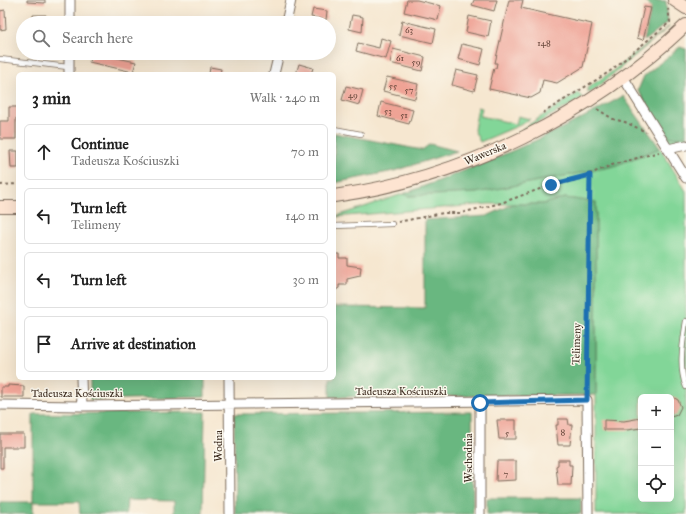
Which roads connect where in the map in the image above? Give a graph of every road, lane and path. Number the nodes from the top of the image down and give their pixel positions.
1 (70, 0) edge
2 (291, 0) edge
3 (671, 3) edge
4 (686, 8) edge
5 (70, 16) edge
6 (288, 16) edge
7 (686, 25) edge
8 (0, 59) edge
9 (69, 60) edge
10 (277, 60) edge
11 (69, 71) edge
12 (274, 72) edge
13 (624, 77) junction
14 (597, 109) dead end
15 (541, 115) dead end
16 (336, 128) edge
17 (649, 133) dead end
18 (361, 134) dead end
19 (686, 145) edge
20 (668, 148) junction
21 (590, 175) junction
22 (686, 178) edge
23 (16, 184) edge
24 (0, 185) edge
25 (336, 196) edge
26 (0, 207) edge
27 (16, 207) edge
28 (392, 224) joint
29 (336, 226) edge
30 (686, 321) edge
31 (81, 380) edge
32 (229, 380) edge
33 (686, 388) edge
34 (587, 400) junction
35 (480, 403) junction
36 (230, 404) junction
37 (0, 405) edge
38 (82, 406) junction
39 (230, 514) edge
40 (480, 514) edge
41 (588, 514) edge

1 - 5 street
2 - 6 street
3 - 4 main road
3 - 15 path
7 - 13 main road, Wawerska
8 - 11 lane
9 - 11 street
10 - 12 street
13 - 20 street
13 - 25 main road, Wawerska
14 - 17 path
16 - 18 lane
19 - 20 street
20 - 21 path
20 - 22 street
21 - 28 path
21 - 34 path, Telimeny
23 - 24 path
26 - 27 main road
28 - 29 lane
30 - 33 lane
31 - 38 street
32 - 36 street, Wodna
34 - 35 street, Tadeusza Kościuszki
34 - 41 street
35 - 36 street, Tadeusza Kościuszki
35 - 40 street, Wschodnia
36 - 38 street, Tadeusza Kościuszki
36 - 39 street, Wodna
37 - 38 street, Tadeusza Kościuszki

